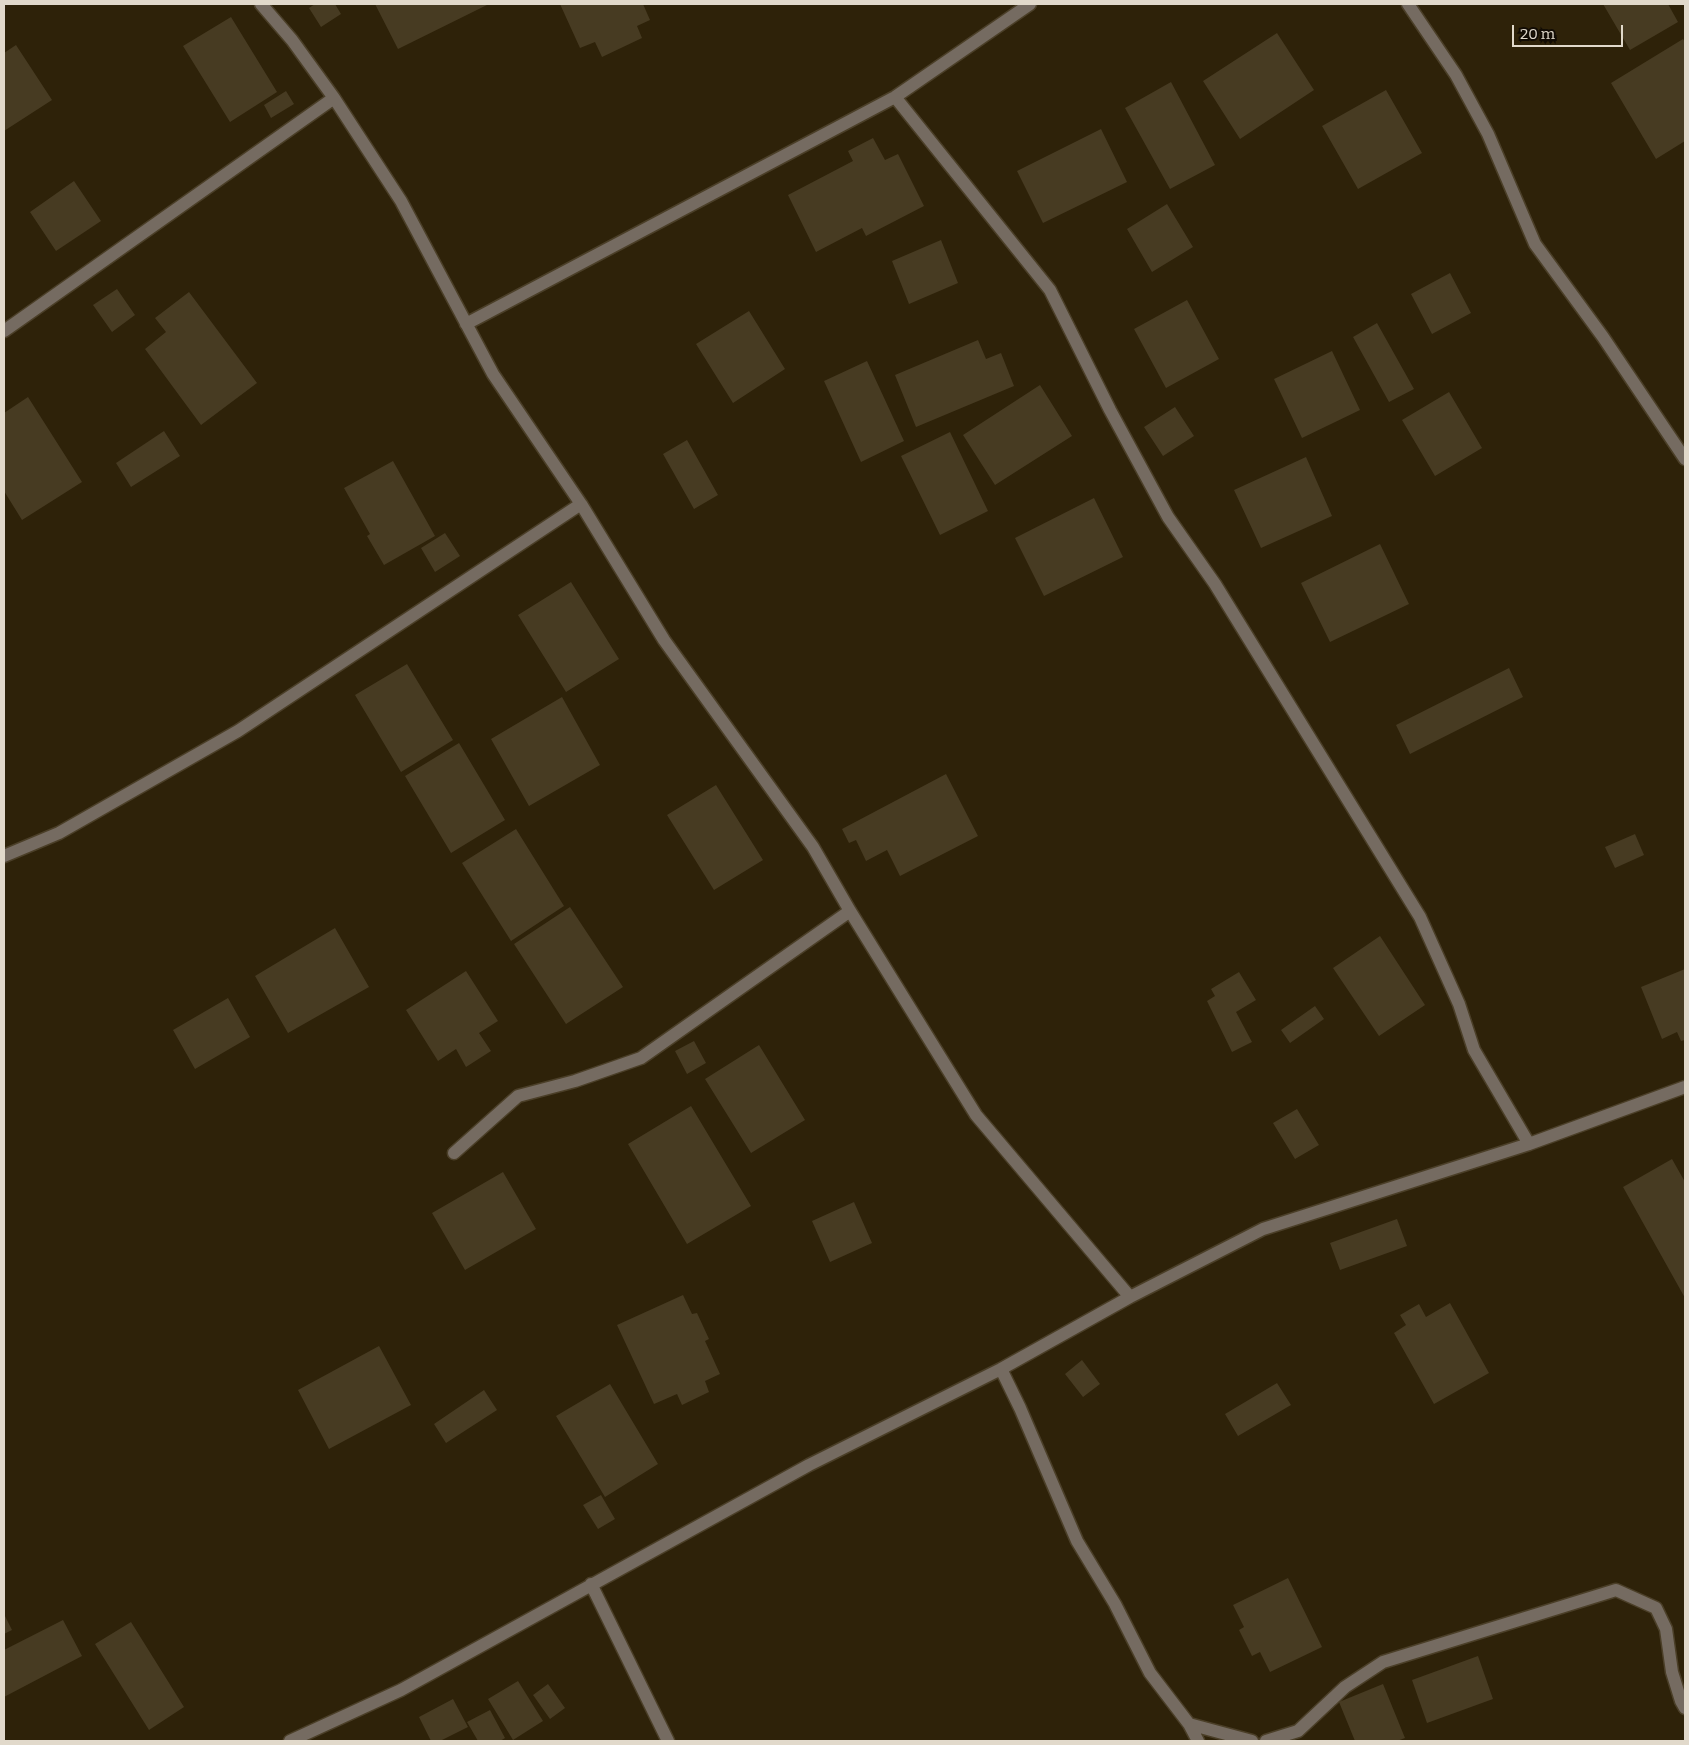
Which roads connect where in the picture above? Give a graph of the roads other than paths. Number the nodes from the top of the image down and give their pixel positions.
1 (260, 4) edge
2 (1030, 4) edge
3 (1408, 4) edge
4 (895, 97) junction
5 (334, 98) junction
6 (466, 324) junction
7 (4, 330) edge
8 (1685, 459) edge
9 (581, 504) junction
10 (4, 856) edge
11 (850, 911) junction
12 (1685, 1087) edge
13 (1529, 1144) junction
14 (454, 1153) dead end
15 (1130, 1297) junction
16 (1000, 1369) junction
17 (591, 1584) junction
18 (1685, 1708) edge
19 (1189, 1724) junction
20 (290, 1741) edge
21 (668, 1741) edge
22 (1198, 1741) edge
23 (1252, 1741) edge
24 (1266, 1741) edge

1 - 5 street
2 - 4 street
3 - 8 street
4 - 6 street
4 - 13 street
5 - 6 street
5 - 7 street
6 - 9 street
9 - 10 street
9 - 11 street
11 - 14 street
11 - 15 street
12 - 13 street
13 - 15 street
15 - 16 street
16 - 17 street
16 - 19 street
17 - 20 street
17 - 21 street
18 - 24 street
19 - 22 street
19 - 23 street

